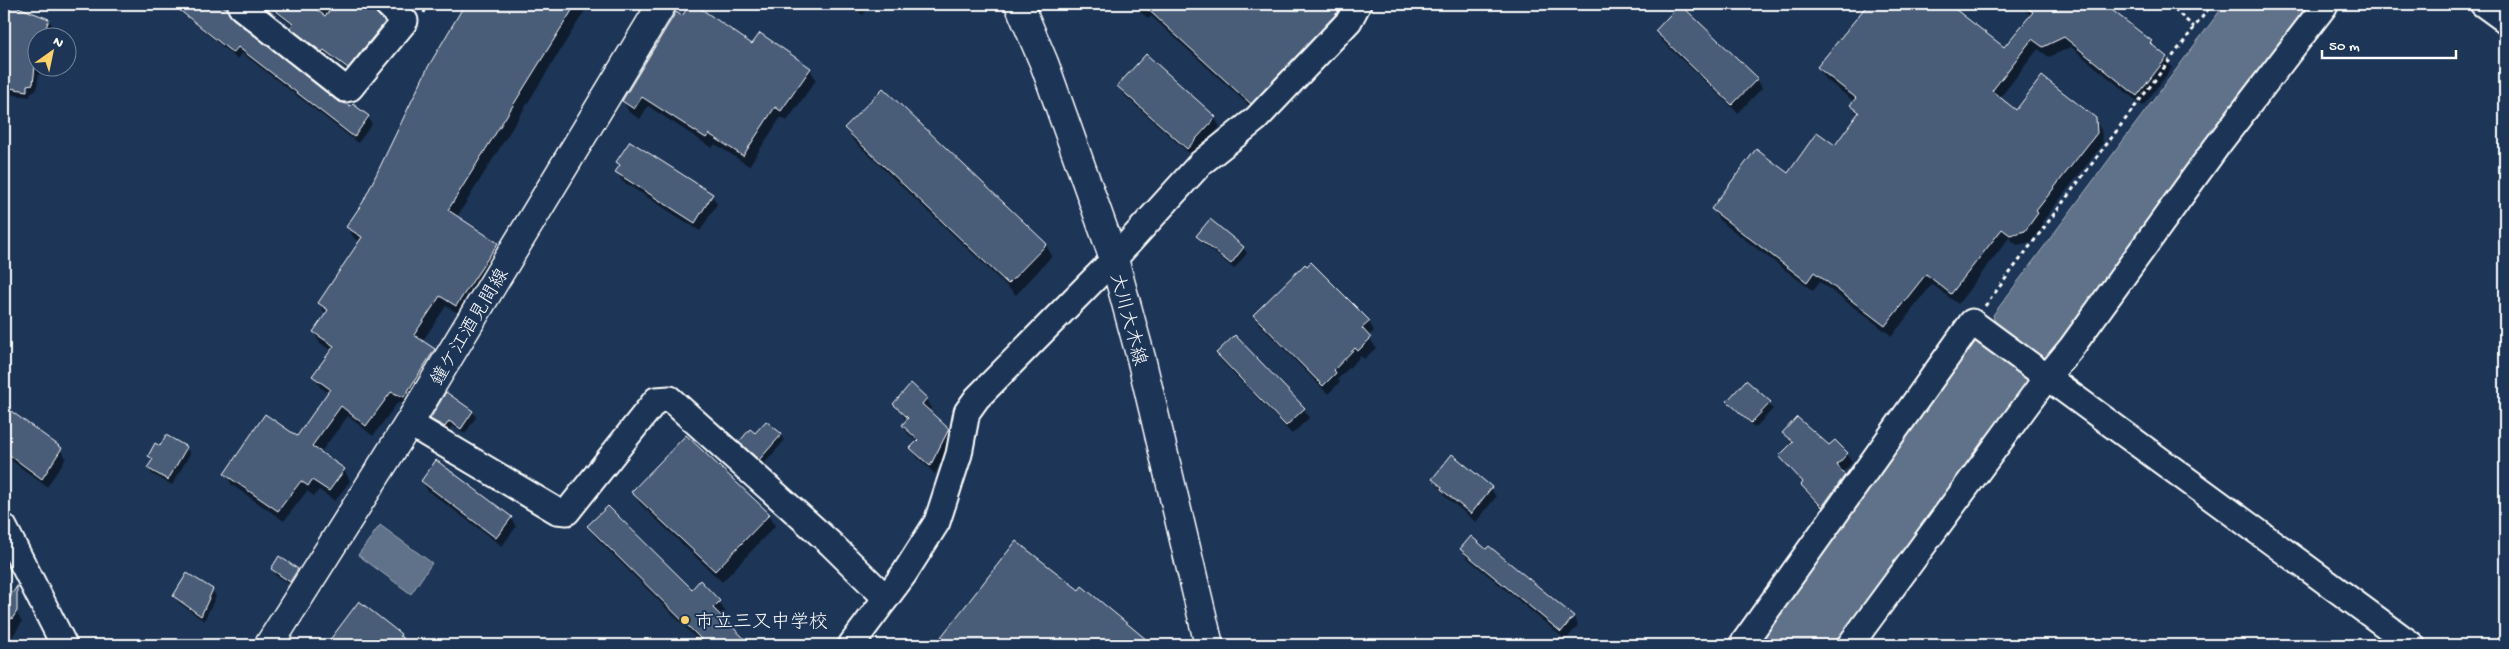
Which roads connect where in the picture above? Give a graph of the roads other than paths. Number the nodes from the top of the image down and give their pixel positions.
1 (241, 4) edge
2 (387, 4) edge
3 (662, 4) edge
4 (1018, 4) edge
5 (1358, 4) edge
6 (2326, 4) edge
7 (2483, 4) edge
8 (2505, 20) edge
9 (1114, 260) junction
10 (2043, 374) junction
11 (409, 423) junction
12 (4, 527) edge
13 (886, 598) junction
14 (64, 645) edge
15 (270, 645) edge
16 (851, 645) edge
17 (1209, 645) edge
18 (1742, 645) edge
19 (1850, 645) edge
20 (2412, 645) edge

1 - 2 street
3 - 11 main road, 鐘ケ江酒見間線
4 - 9 main road, 大川大木線
5 - 9 street
6 - 10 street
7 - 8 street
9 - 13 street
9 - 17 main road, 大川大木線
10 - 18 street
10 - 19 street
10 - 20 street
11 - 13 street
11 - 15 main road, 鐘ケ江酒見間線
12 - 14 street
13 - 16 street

